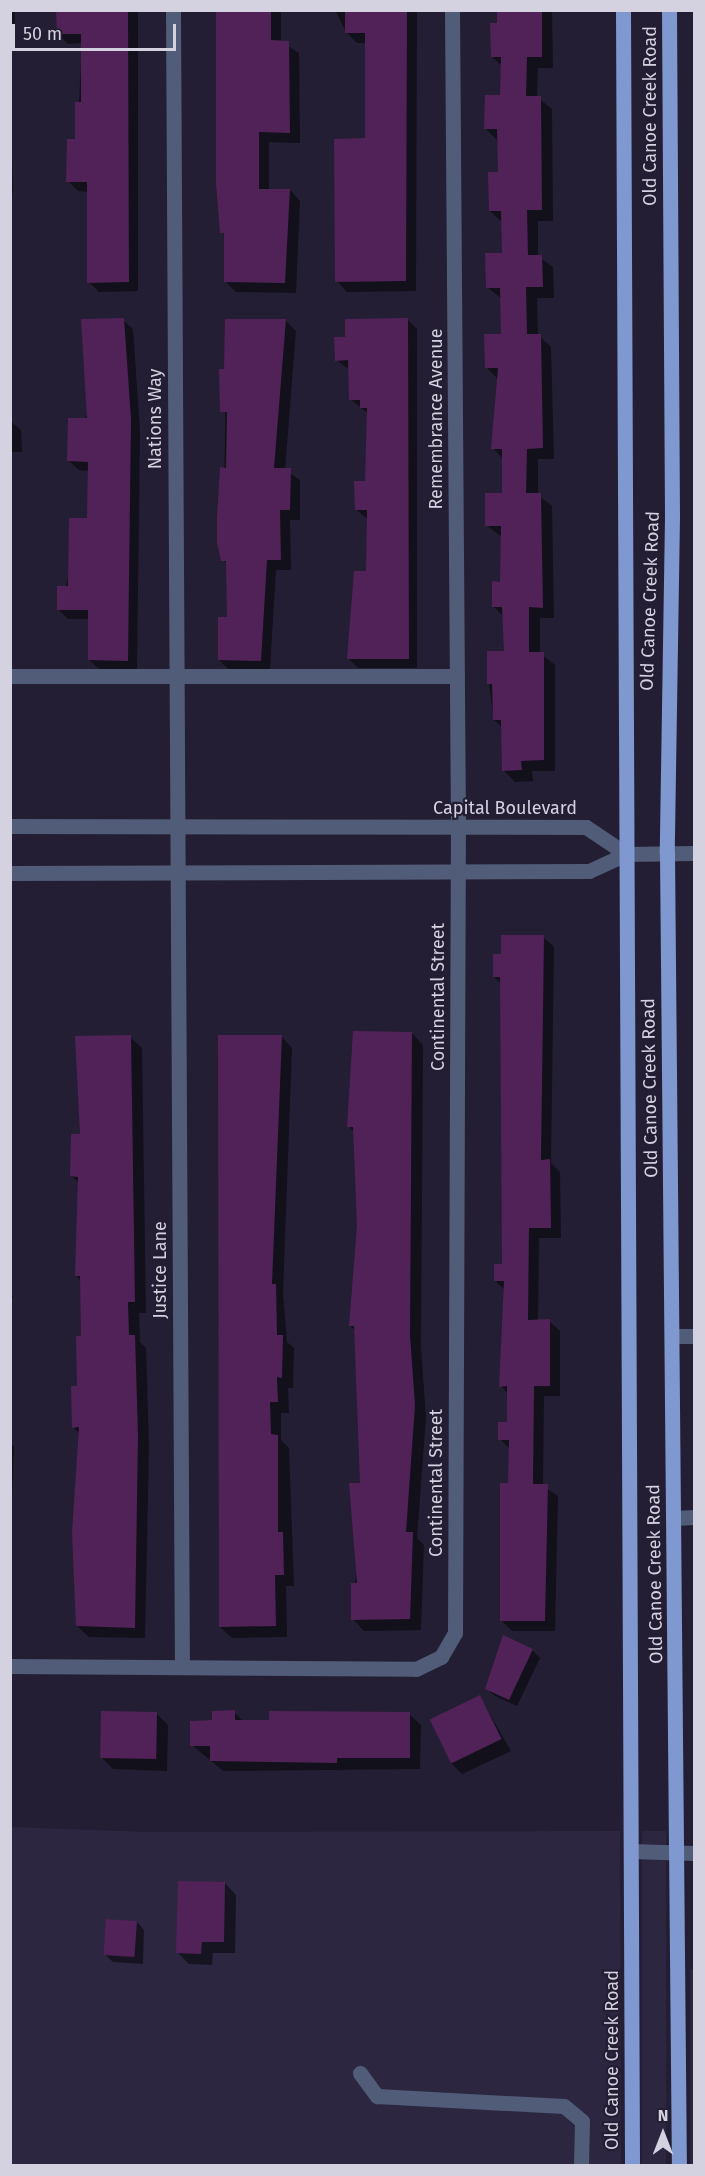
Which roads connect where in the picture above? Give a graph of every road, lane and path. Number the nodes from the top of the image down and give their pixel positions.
1 (173, 10) edge
2 (452, 10) edge
3 (623, 10) edge
4 (669, 10) edge
5 (10, 676) edge
6 (457, 676) junction
7 (175, 678) junction
8 (10, 826) edge
9 (458, 827) junction
10 (176, 828) junction
11 (667, 853) junction
12 (694, 853) edge
13 (626, 854) junction
14 (458, 872) junction
15 (10, 873) edge
16 (177, 873) junction
17 (672, 1336) junction
18 (694, 1336) edge
19 (694, 1517) edge
20 (674, 1518) junction
21 (10, 1666) edge
22 (182, 1667) junction
23 (631, 1851) junction
24 (678, 1852) junction
25 (694, 1852) edge
26 (360, 2073) dead end
27 (581, 2166) edge
28 (632, 2166) edge
29 (679, 2166) edge

1 - 7 street, Nations Way
2 - 6 street, Remembrance Avenue
3 - 13 main road, Old Canoe Creek Road
4 - 11 main road, Old Canoe Creek Road
5 - 7 street
6 - 7 street
6 - 9 street, Remembrance Avenue
7 - 10 street, Nations Way
8 - 10 street, Capital Boulevard
9 - 10 street, Capital Boulevard
9 - 13 street, Capital Boulevard
9 - 14 street, Continental Street
10 - 16 street, Justice Lane
11 - 12 street
11 - 13 street
11 - 17 main road, Old Canoe Creek Road
13 - 14 street
13 - 23 main road, Old Canoe Creek Road
14 - 16 street
14 - 22 street, Continental Street
15 - 16 street
16 - 22 street, Justice Lane
17 - 18 street
17 - 20 main road, Old Canoe Creek Road
19 - 20 street
20 - 24 main road, Old Canoe Creek Road
21 - 22 street, Continental Street
23 - 24 street
23 - 28 main road, Old Canoe Creek Road
24 - 25 street
24 - 29 main road, Old Canoe Creek Road
26 - 27 street

